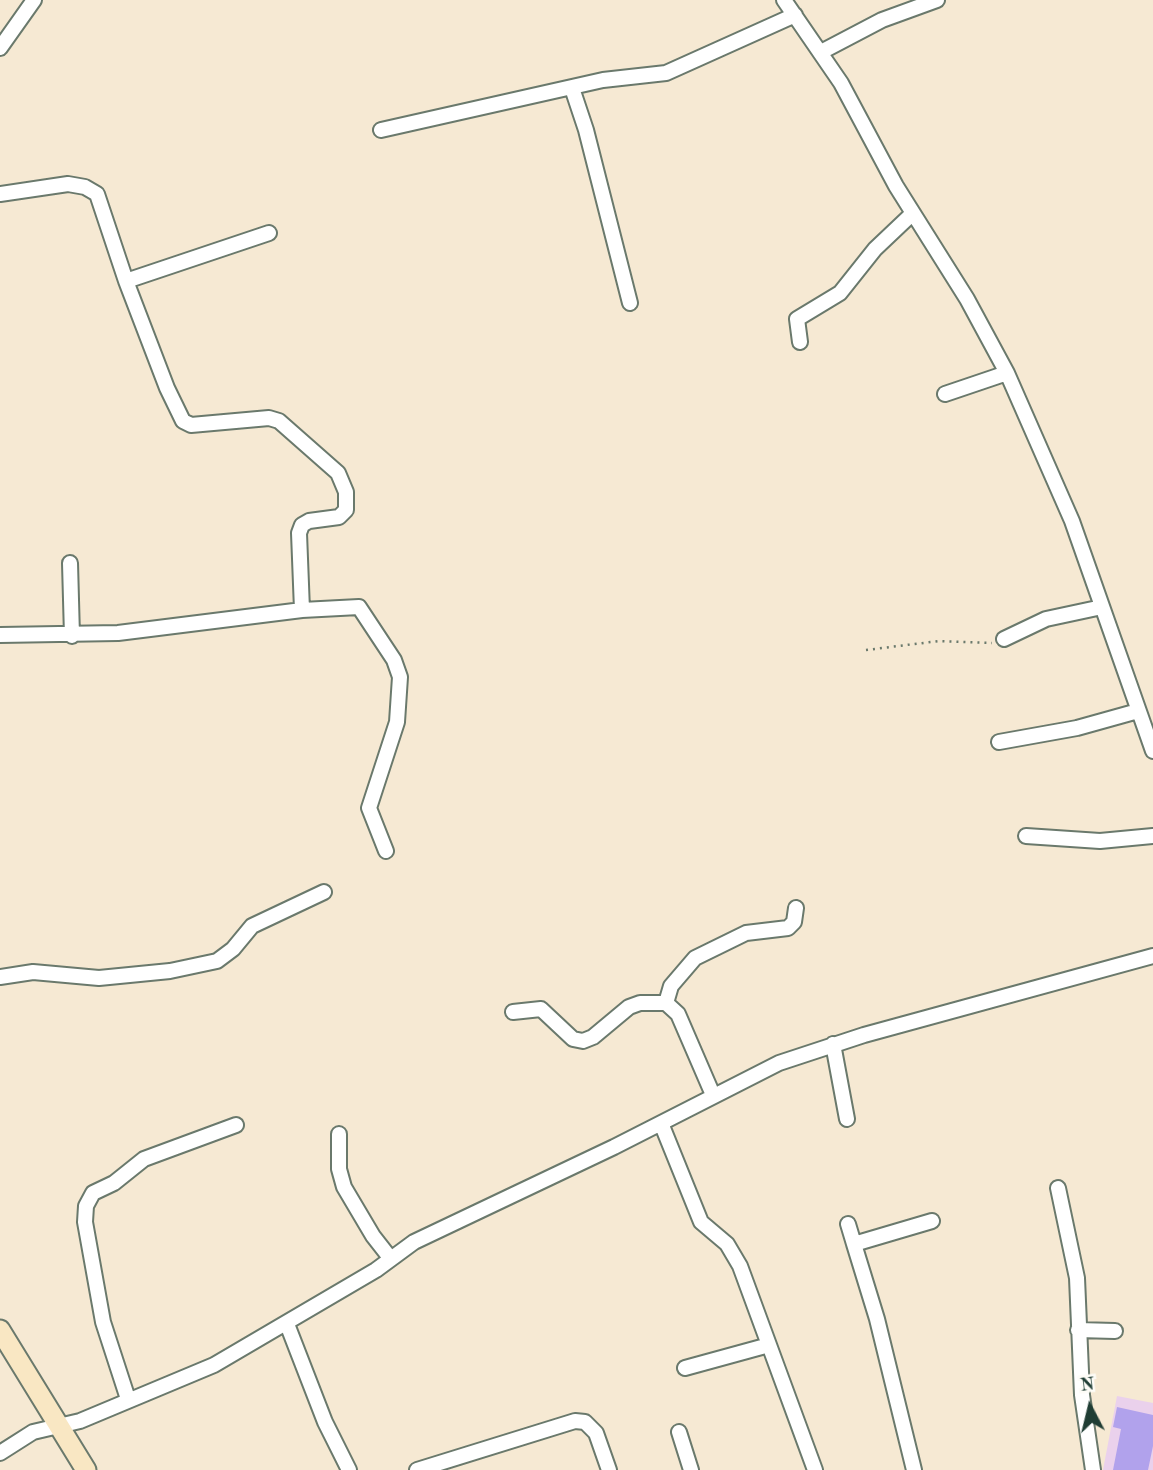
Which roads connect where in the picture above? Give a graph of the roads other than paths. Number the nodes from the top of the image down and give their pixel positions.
1 (34, 0) edge
2 (784, 0) edge
3 (937, 0) edge
4 (795, 15) junction
5 (0, 48) edge
6 (821, 52) junction
7 (572, 88) junction
8 (381, 130) dead end
9 (0, 194) edge
10 (913, 213) junction
11 (269, 233) dead end
12 (126, 281) junction
13 (630, 303) dead end
14 (800, 342) dead end
15 (1007, 373) junction
16 (945, 394) dead end
17 (70, 563) dead end
18 (1102, 607) junction
19 (302, 610) junction
20 (0, 635) edge
21 (72, 636) junction
22 (1004, 639) road end
23 (1138, 711) junction
24 (999, 741) dead end
25 (1153, 751) edge
26 (1026, 836) dead end
27 (1153, 836) edge
28 (386, 851) dead end
29 (324, 892) dead end
30 (796, 908) dead end
31 (1153, 956) edge
32 (0, 977) edge
33 (666, 1003) junction
34 (513, 1012) dead end
35 (833, 1044) junction
36 (713, 1095) junction
37 (847, 1119) dead end
38 (660, 1123) junction
39 (236, 1125) dead end
40 (340, 1134) dead end
41 (1058, 1188) dead end
42 (932, 1221) dead end
43 (848, 1224) dead end
44 (854, 1244) junction
45 (391, 1259) junction
46 (287, 1324) junction
47 (0, 1330) edge
48 (1078, 1330) junction
49 (1115, 1331) dead end
50 (769, 1345) junction
51 (685, 1368) dead end
52 (128, 1399) junction
53 (59, 1427) junction
54 (678, 1432) dead end
55 (0, 1453) edge
56 (86, 1470) edge
57 (349, 1470) edge
58 (417, 1470) edge
59 (609, 1470) edge
60 (691, 1470) edge
61 (815, 1470) edge
62 (914, 1470) edge
63 (1093, 1470) edge

1 - 5 street
2 - 4 street
3 - 6 street
4 - 6 street
4 - 7 street
6 - 10 street
7 - 8 street
7 - 13 street
9 - 12 street
10 - 14 street
10 - 15 street
11 - 12 street
12 - 19 street
15 - 16 street
15 - 18 street
17 - 21 street
18 - 22 street
18 - 23 street
19 - 21 street
19 - 28 street
20 - 21 street
23 - 24 street
23 - 25 street
26 - 27 street
29 - 32 street
30 - 33 street
31 - 35 street
33 - 34 street
33 - 36 street
35 - 36 street
35 - 37 street
36 - 38 street
38 - 45 street
38 - 50 street
39 - 52 street
40 - 45 street
41 - 48 street
42 - 44 street
43 - 44 street
44 - 62 street
45 - 46 street
46 - 52 street
46 - 57 street
47 - 53 street
48 - 49 street
48 - 63 street
50 - 51 street
50 - 61 street
52 - 53 street
53 - 55 street
53 - 56 street
54 - 60 street
58 - 59 street

